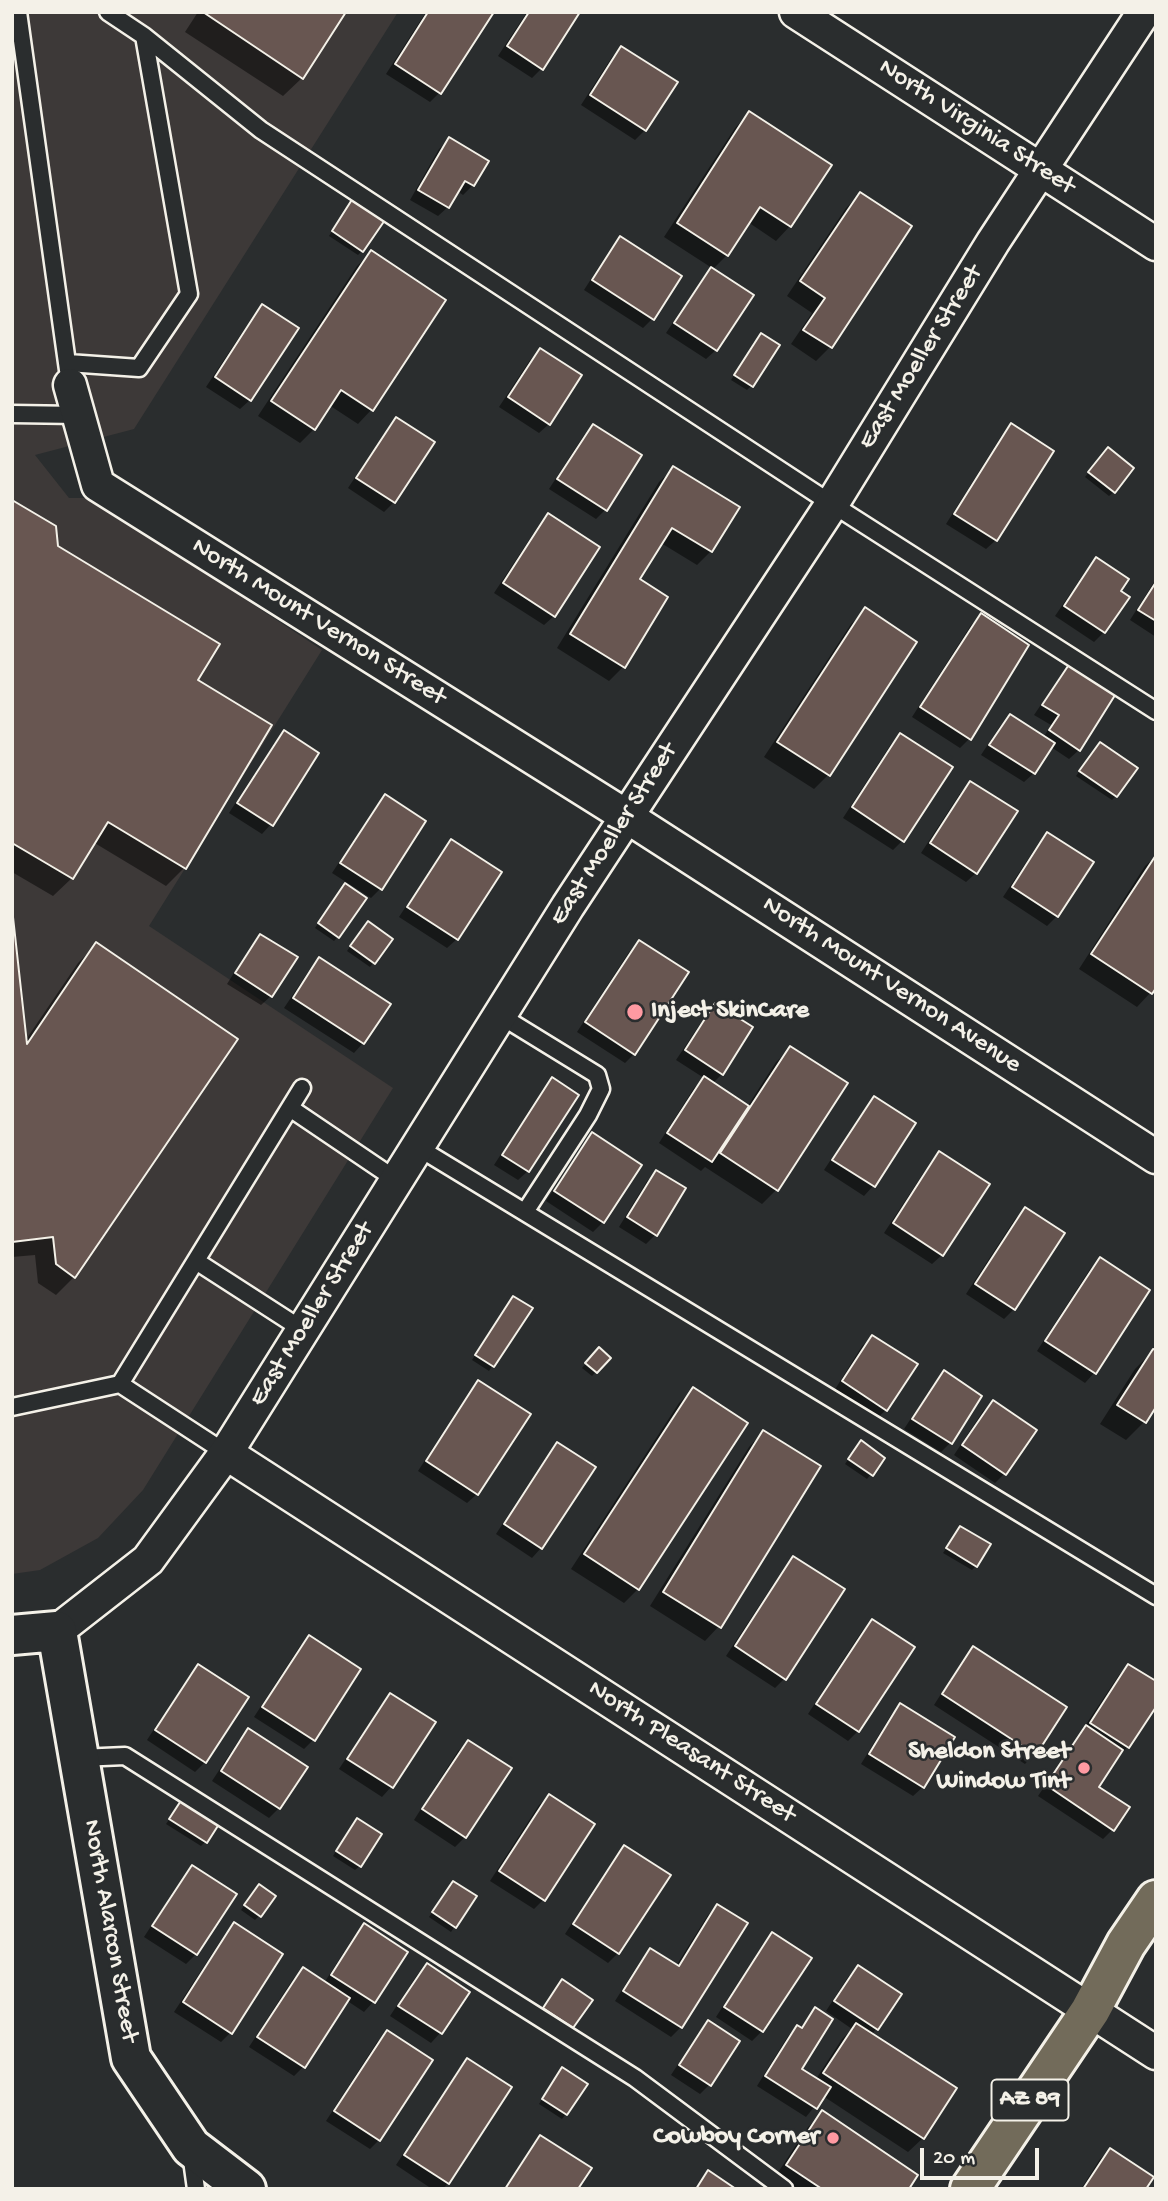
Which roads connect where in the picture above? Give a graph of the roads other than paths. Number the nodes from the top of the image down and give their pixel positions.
1 (18, 12) edge
2 (108, 12) edge
3 (796, 12) edge
4 (1144, 12) edge
5 (144, 36) junction
6 (1040, 170) junction
7 (1156, 244) edge
8 (72, 388) junction
9 (12, 414) edge
10 (832, 503) junction
11 (1156, 711) edge
12 (626, 816) junction
13 (501, 1016) junction
14 (302, 1088) dead end
15 (290, 1108) junction
16 (419, 1148) junction
17 (1156, 1157) edge
18 (398, 1181) junction
19 (525, 1212) junction
20 (196, 1261) junction
21 (303, 1330) junction
22 (120, 1384) junction
23 (12, 1407) edge
24 (226, 1452) junction
25 (1156, 1596) edge
26 (57, 1630) junction
27 (12, 1635) edge
28 (80, 1758) junction
29 (1156, 1900) edge
30 (1090, 2011) junction
31 (1156, 2053) edge
32 (191, 2147) junction
33 (196, 2189) edge
34 (246, 2189) edge
35 (784, 2189) edge
36 (970, 2189) edge

1 - 8 lane
2 - 5 lane
3 - 6 street, North Virginia Street
4 - 6 street, East Moeller Street
5 - 8 lane
5 - 10 lane
6 - 7 street, North Virginia Street
6 - 10 street, East Moeller Street
8 - 9 lane
8 - 12 street, North Mount Vernon Street
10 - 11 lane
10 - 12 street, East Moeller Street
12 - 13 street, East Moeller Street
12 - 17 street, North Mount Vernon Avenue
13 - 16 street, East Moeller Street
13 - 19 lane
14 - 15 lane
15 - 18 lane
15 - 20 lane
16 - 18 street, East Moeller Street
16 - 19 lane
18 - 21 street, East Moeller Street
19 - 25 lane
20 - 21 lane
20 - 22 lane
21 - 24 street, East Moeller Street
22 - 23 lane
22 - 24 lane
24 - 26 street, East Moeller Street
24 - 30 street, North Pleasant Street
26 - 27 street
26 - 28 street, North Alarcon Street
28 - 32 street, North Alarcon Street
28 - 35 lane
29 - 30 main road, AZ 89
30 - 31 street, North Pleasant Street
30 - 36 main road, AZ 89
32 - 33 lane
32 - 34 street, North Alarcon Street

